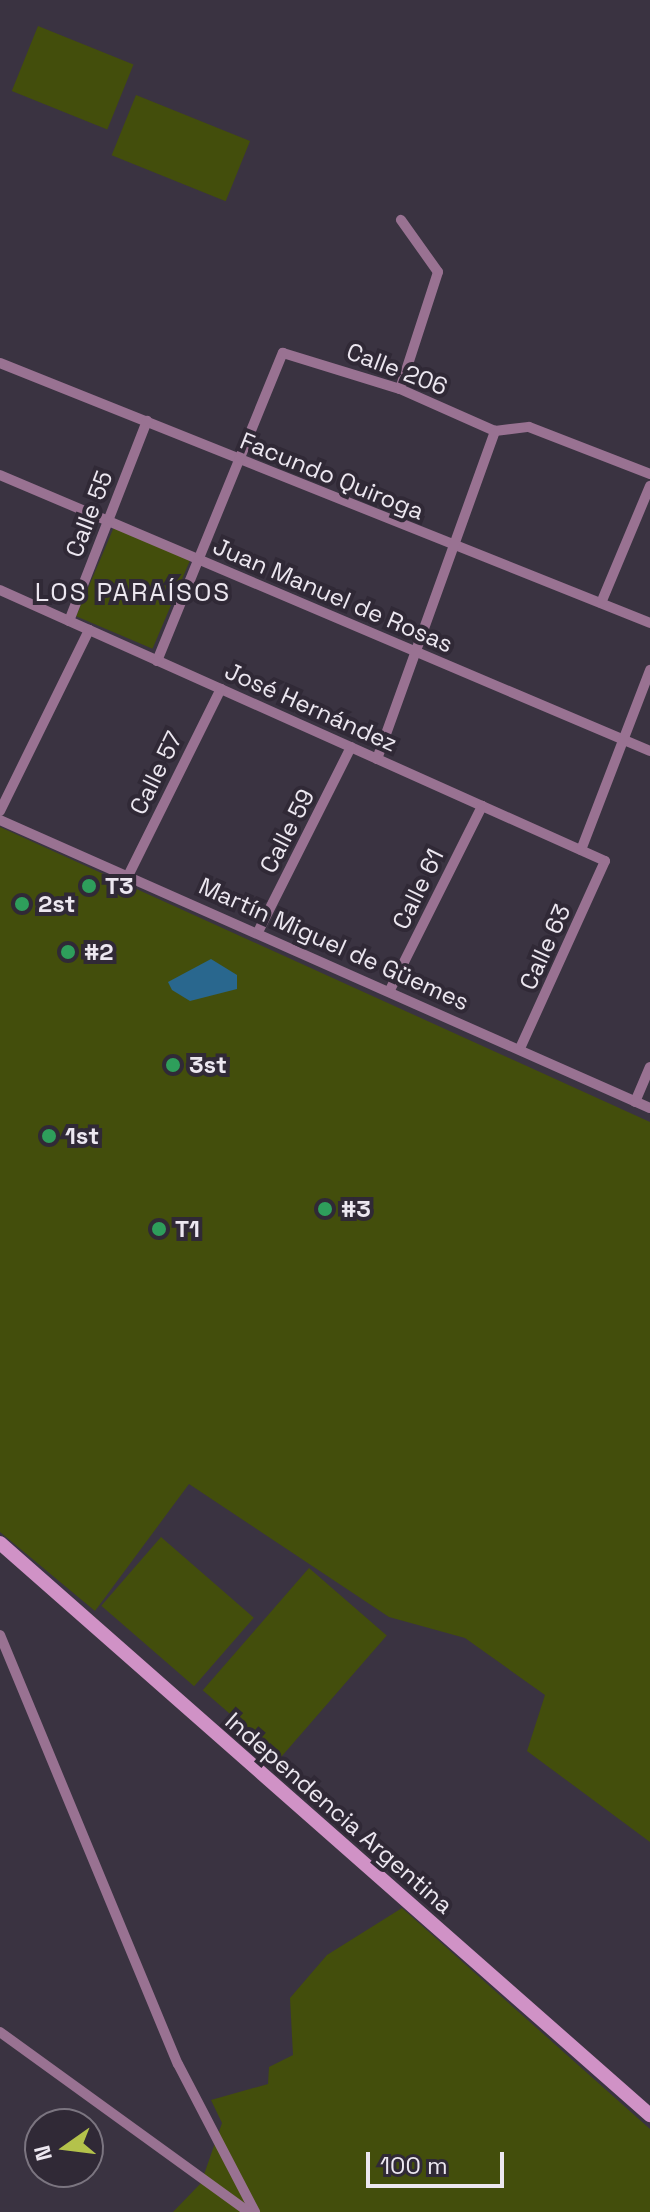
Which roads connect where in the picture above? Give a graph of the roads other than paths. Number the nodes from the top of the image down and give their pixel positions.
1 (401, 220) dead end
2 (0, 363) edge
3 (400, 389) junction
4 (147, 421) junction
5 (495, 431) junction
6 (238, 460) junction
7 (650, 474) edge
8 (0, 475) edge
9 (650, 486) edge
10 (108, 521) junction
11 (453, 545) junction
12 (198, 559) junction
13 (0, 590) edge
14 (601, 603) junction
15 (69, 621) junction
16 (650, 623) edge
17 (89, 630) junction
18 (417, 652) junction
19 (157, 661) junction
20 (650, 670) edge
21 (221, 689) junction
22 (623, 739) junction
23 (351, 747) junction
24 (650, 751) edge
25 (377, 759) junction
26 (482, 806) junction
27 (0, 811) edge
28 (0, 820) edge
29 (581, 850) junction
30 (605, 861) joint
31 (128, 876) junction
32 (258, 932) junction
33 (390, 990) junction
34 (520, 1048) junction
35 (650, 1067) edge
36 (635, 1102) junction
37 (650, 1108) edge
38 (0, 1543) edge
39 (0, 1635) edge
40 (0, 2032) edge
41 (650, 2115) edge
42 (252, 2212) edge

1 - 3 street
2 - 4 street, Facundo Quiroga
3 - 5 street, Calle 206
3 - 6 street, Calle 206
4 - 6 street, Facundo Quiroga
4 - 10 street, Calle 55
5 - 7 street
5 - 11 street
6 - 11 street, Facundo Quiroga
6 - 12 street
8 - 10 street, Juan Manuel de Rosas
9 - 14 street
10 - 12 street, Juan Manuel de Rosas
10 - 15 street, Calle 55
11 - 14 street, Facundo Quiroga
11 - 18 street
12 - 18 street, Juan Manuel de Rosas
12 - 19 street
13 - 15 street, José Hernández
14 - 16 street, Facundo Quiroga
15 - 17 street, José Hernández
17 - 19 street, José Hernández
17 - 27 street
18 - 22 street, Juan Manuel de Rosas
18 - 25 street
19 - 21 street, José Hernández
20 - 22 street
21 - 23 street, José Hernández
21 - 31 street, Calle 57
22 - 24 street, Juan Manuel de Rosas
22 - 29 street
23 - 25 street, José Hernández
23 - 32 street, Calle 59
25 - 26 street, José Hernández
26 - 29 street, José Hernández
26 - 33 street, Calle 61
28 - 31 street, Martín Miguel de Güemes
29 - 30 street, José Hernández
30 - 34 street, Calle 63
31 - 32 street, Martín Miguel de Güemes
32 - 33 street, Martín Miguel de Güemes
33 - 34 street, Martín Miguel de Güemes
34 - 36 street, Martín Miguel de Güemes
35 - 36 street
36 - 37 street, Martín Miguel de Güemes
38 - 41 street, Independencia Argentina
39 - 42 street
40 - 42 street

